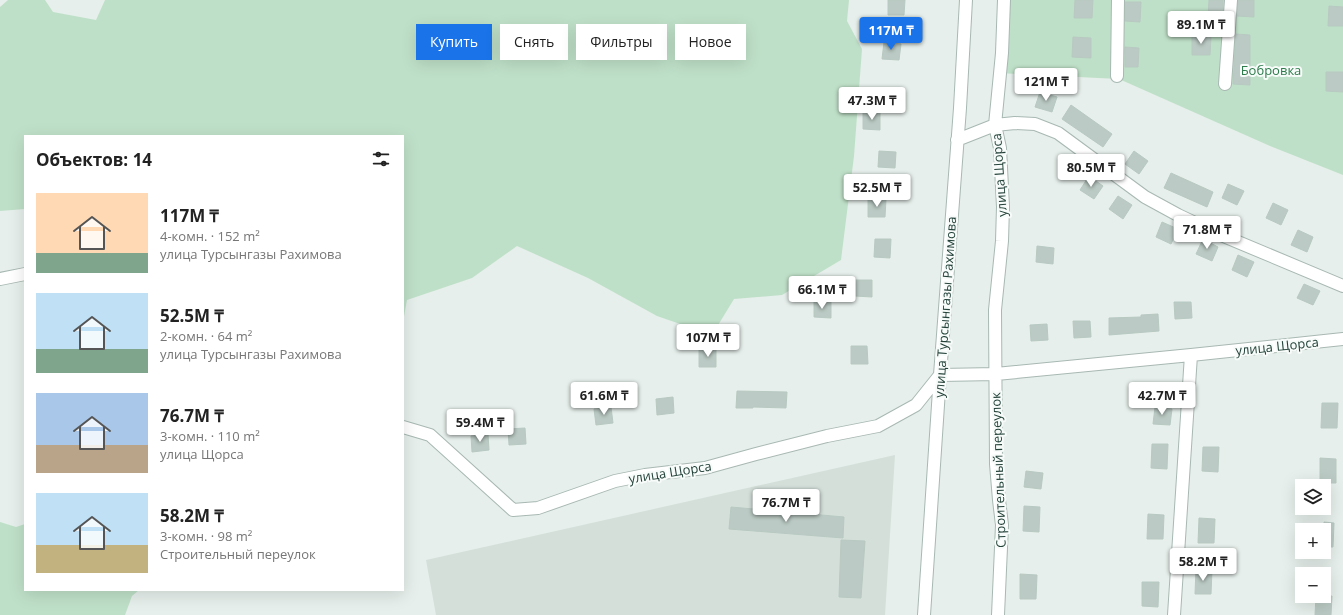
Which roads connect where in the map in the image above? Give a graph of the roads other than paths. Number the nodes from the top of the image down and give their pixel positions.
1 (966, 0) edge
2 (1004, 0) edge
3 (1118, 0) edge
4 (1230, 0) edge
5 (1117, 76) dead end
6 (1225, 84) dead end
7 (995, 125) junction
8 (957, 140) junction
9 (24, 274) edge
10 (5, 278) edge
11 (1343, 286) edge
12 (1343, 339) edge
13 (1190, 355) junction
14 (996, 374) junction
15 (940, 375) junction
16 (404, 427) edge
17 (924, 615) edge
18 (998, 615) edge
19 (1174, 615) edge

1 - 8 street, улица Турсынгазы Рахимова
2 - 7 street
3 - 5 street
4 - 6 street
7 - 8 street
7 - 11 street, улица Щорса
7 - 14 street, улица Щорса
8 - 15 street, улица Турсынгазы Рахимова
9 - 10 street
12 - 13 street, улица Щорса
13 - 14 street, улица Щорса
13 - 19 street
14 - 15 street, улица Щорса
14 - 18 street, Строительный переулок
15 - 16 street, улица Щорса
15 - 17 street, улица Турсынгазы Рахимова

